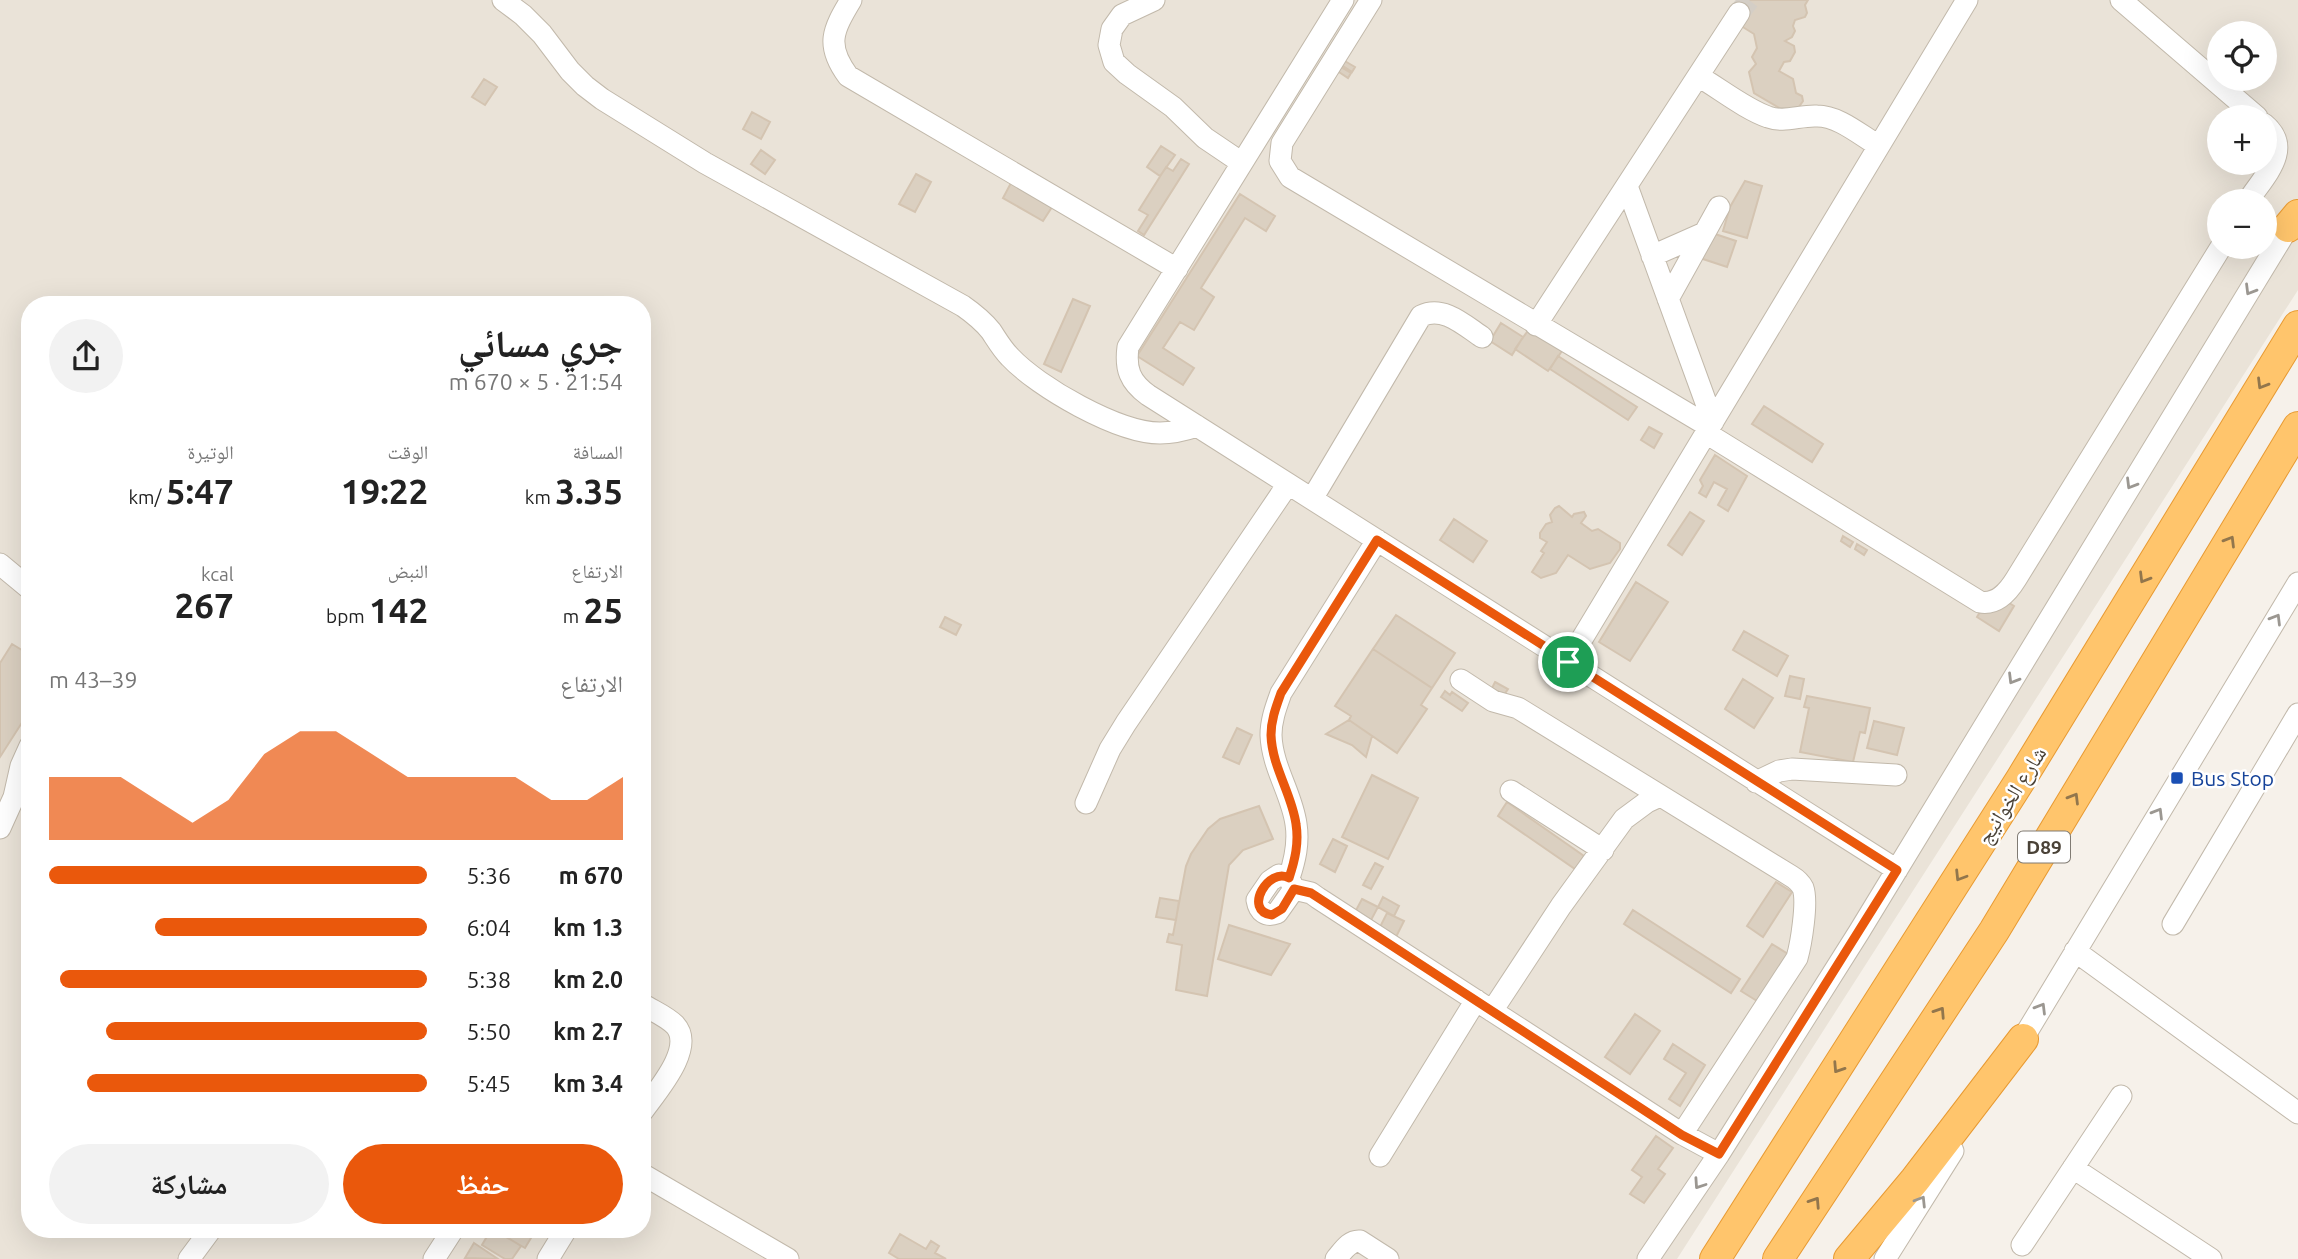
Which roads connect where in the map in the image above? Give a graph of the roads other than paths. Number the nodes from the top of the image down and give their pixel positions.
1 (503, 0) edge
2 (851, 0) edge
3 (1154, 0) edge
4 (1343, 0) edge
5 (1371, 0) edge
6 (1967, 0) edge
7 (2120, 0) edge
8 (1739, 13) tunnel mouth
9 (1698, 76) junction
10 (2243, 105) edge
11 (1879, 146) junction
12 (1242, 163) junction
13 (1627, 186) junction
14 (1719, 206) dead end
15 (2295, 218) edge
16 (1704, 233) junction
17 (1652, 256) junction
18 (2214, 259) edge
19 (1177, 269) junction
20 (1668, 299) junction
21 (1536, 325) junction
22 (2298, 326) edge
23 (1482, 337) dead end
24 (1197, 426) junction
25 (1709, 427) junction
26 (2298, 427) edge
27 (1289, 484) junction
28 (1312, 499) junction
29 (1377, 540) junction
30 (0, 564) edge
31 (21, 582) edge
32 (2298, 583) edge
33 (1568, 662) junction
34 (1461, 680) dead end
35 (2298, 714) edge
36 (21, 766) edge
37 (1896, 775) dead end
38 (1756, 782) junction
39 (1511, 791) dead end
40 (1660, 796) junction
41 (1086, 803) dead end
42 (0, 828) edge
43 (1603, 850) junction
44 (1897, 870) junction
45 (2172, 924) dead end
46 (2075, 951) junction
47 (1484, 1006) junction
48 (651, 1010) edge
49 (2023, 1039) junction
50 (2121, 1096) dead end
51 (651, 1099) edge
52 (2298, 1112) edge
53 (1682, 1135) junction
54 (1719, 1154) junction
55 (1380, 1156) dead end
56 (2073, 1168) junction
57 (651, 1179) edge
58 (205, 1238) edge
59 (448, 1238) edge
60 (561, 1238) edge
61 (2022, 1245) dead end
62 (190, 1259) edge
63 (434, 1259) edge
64 (548, 1259) edge
65 (788, 1259) edge
66 (1336, 1259) edge
67 (1388, 1259) edge
68 (1648, 1259) edge
69 (1715, 1259) edge
70 (1778, 1259) edge
71 (1849, 1259) edge
72 (1885, 1259) edge
73 (2211, 1259) edge

1 - 24 street
2 - 19 street
3 - 12 street
4 - 12 street
5 - 21 street
6 - 11 street
7 - 10 street
8 - 9 street
9 - 11 street
9 - 13 street
11 - 25 street
12 - 19 street
13 - 17 street
13 - 21 street
14 - 16 street
15 -> 44 street
16 - 17 street
16 - 20 street
17 - 20 street
18 - 25 street
19 - 24 street
20 - 25 street
21 - 25 street
22 -> 69 highway, شارع الخوانيج
23 - 28 street
24 - 27 street
25 - 33 street
70 -> 26 highway, D89
27 - 28 street
27 - 41 street
28 - 29 street
29 - 33 street
29 - 47 street
30 - 31 street
46 -> 32 street
33 - 38 street
34 - 40 street
35 - 45 street
36 - 42 street
37 - 38 street
38 - 44 street
39 - 43 street
40 - 43 street
40 - 53 street
43 - 47 street
44 - 54 street
49 -> 46 street
46 - 52 street
47 - 53 street
47 - 55 street
48 - 51 street
49 - 71 highway
72 -> 49 street
50 - 56 street
53 - 54 street
54 -> 68 street
56 - 61 street
56 - 73 street
57 - 65 street
58 - 62 street
59 - 63 street
60 - 64 street
66 - 67 street

